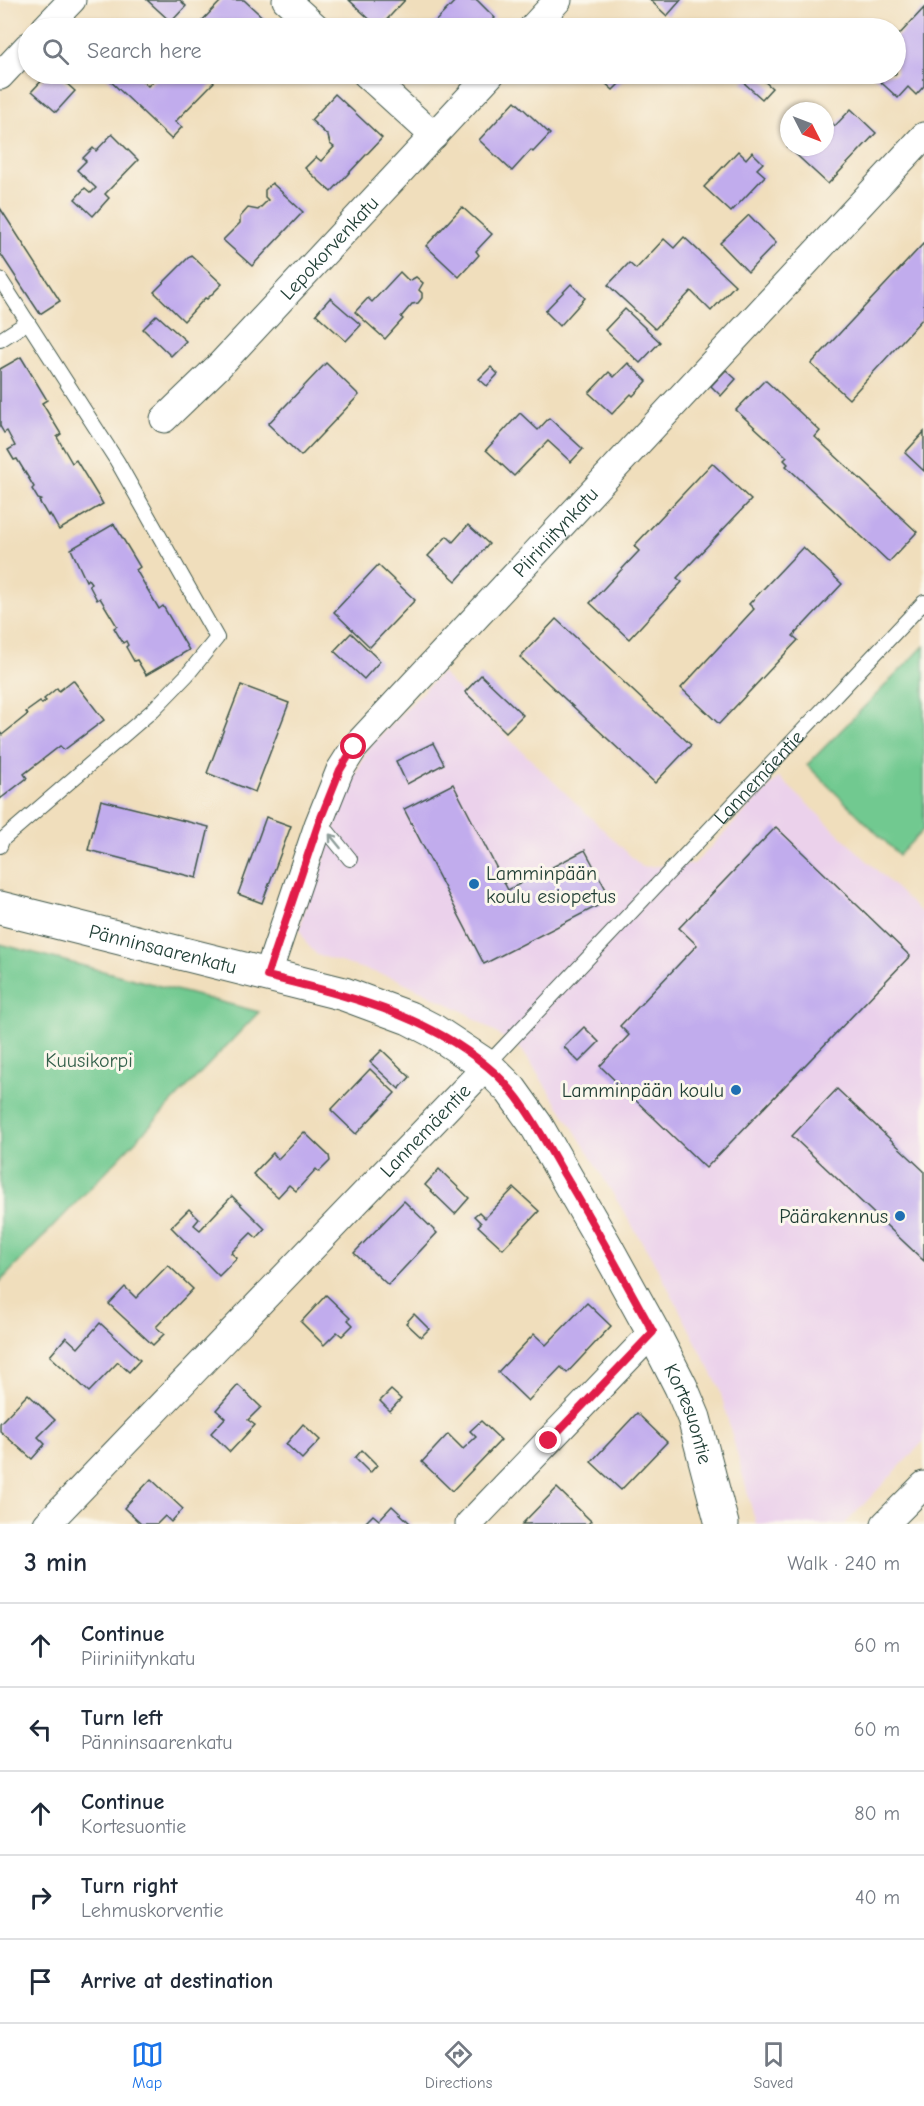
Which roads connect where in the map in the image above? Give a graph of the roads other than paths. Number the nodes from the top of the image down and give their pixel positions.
1 (72, 0) edge
2 (286, 0) edge
3 (558, 0) edge
4 (55, 18) edge
5 (306, 18) edge
6 (541, 18) edge
7 (18, 57) edge
8 (0, 76) edge
9 (377, 84) edge
10 (482, 84) edge
11 (434, 136) junction
12 (924, 136) edge
13 (0, 279) edge
14 (28, 322) junction
15 (0, 340) edge
16 (164, 419) dead end
17 (924, 602) edge
18 (318, 825) junction
19 (1, 842) edge
20 (350, 859) dead end
21 (0, 908) edge
22 (267, 976) junction
23 (487, 1066) junction
24 (653, 1332) junction
25 (924, 1485) edge
26 (47, 1524) edge
27 (469, 1524) edge
28 (722, 1524) edge
29 (885, 1524) edge

1 - 4 street
2 - 5 street
3 - 6 street
7 - 8 street
9 - 11 street
10 - 11 street, Lepokorvenkatu
11 - 16 street, Lepokorvenkatu
12 - 18 street, Piiriniitynkatu
13 - 14 lane
14 - 15 lane
14 - 19 lane
17 - 23 lane, Lannemäentie
20 -> 18 lane
18 - 22 street, Piiriniitynkatu
21 - 22 street, Pänninsaarenkatu
22 - 23 street, Pänninsaarenkatu
23 - 24 street, Kortesuontie
23 - 26 street, Lannemäentie
24 - 27 street
24 - 28 street, Kortesuontie
25 - 29 street

